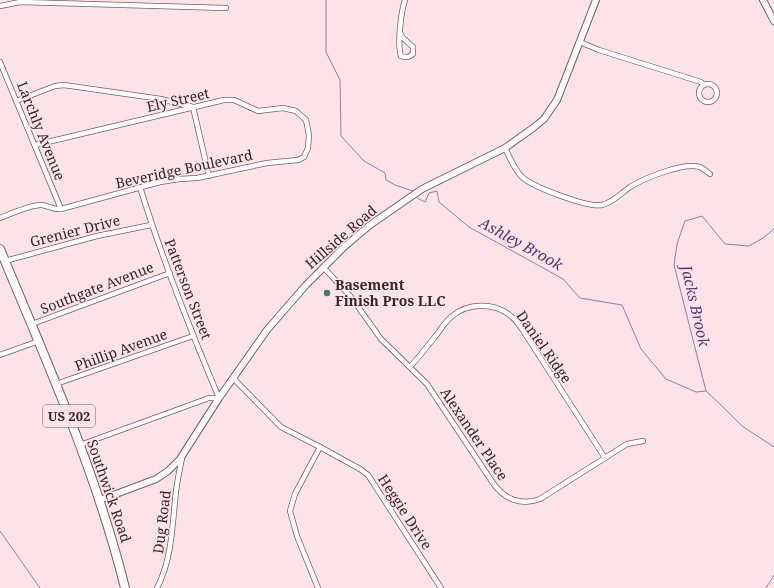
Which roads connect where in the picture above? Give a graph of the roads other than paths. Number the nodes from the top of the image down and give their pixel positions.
1 (406, 0) edge
2 (596, 0) edge
3 (763, 0) edge
4 (0, 6) edge
5 (226, 8) dead end
6 (774, 21) edge
7 (400, 33) junction
8 (580, 42) junction
9 (0, 62) edge
10 (703, 85) junction
11 (16, 101) junction
12 (193, 107) junction
13 (309, 135) joint
14 (35, 145) junction
15 (505, 148) junction
16 (710, 174) dead end
17 (209, 176) junction
18 (140, 187) junction
19 (61, 209) junction
20 (0, 218) edge
21 (152, 225) junction
22 (0, 249) edge
23 (5, 261) junction
24 (324, 268) junction
25 (170, 273) junction
26 (32, 324) junction
27 (193, 336) junction
28 (39, 341) junction
29 (0, 355) edge
30 (410, 367) junction
31 (233, 378) junction
32 (56, 384) junction
33 (219, 398) junction
34 (643, 441) dead end
35 (80, 445) junction
36 (320, 447) junction
37 (182, 456) junction
38 (605, 458) junction
39 (100, 500) junction
40 (125, 588) edge
41 (157, 588) edge
42 (318, 588) edge
43 (441, 588) edge

1 - 7 street
2 - 8 street, Hillside Road
3 - 6 street
4 - 5 street
7 - 7 street
8 - 10 street
8 - 15 street, Hillside Road
9 - 11 street, Larchly Avenue
10 - 10 street
11 - 12 street
11 - 14 street, Larchly Avenue
12 - 13 street, Ely Street
12 - 14 street, Ely Street
12 - 17 street
13 - 17 street, Beveridge Boulevard
14 - 19 street, Larchly Avenue
15 - 16 street
15 - 24 street, Hillside Road
17 - 18 street, Beveridge Boulevard
18 - 19 street, Beveridge Boulevard
18 - 21 street, Patterson Street
19 - 20 street, Beveridge Boulevard
21 - 23 street, Grenier Drive
21 - 25 street, Patterson Street
22 - 23 highway, Southwick Road / US 202
23 - 26 highway, Southwick Road / US 202
24 - 30 street, Alexander Place
24 - 31 street, Hillside Road
25 - 26 street, Southgate Avenue
25 - 27 street, Patterson Street
26 - 28 highway, Southwick Road / US 202
27 - 32 street, Phillip Avenue
27 - 33 street, Patterson Street
28 - 29 street
28 - 32 highway, Southwick Road / US 202
30 - 38 street, Alexander Place
30 - 38 street, Daniel Ridge
31 - 33 street, Hillside Road
31 - 36 street, Heggie Drive
32 - 35 highway, Southwick Road / US 202
33 - 35 street
33 - 37 street, Hillside Road
34 - 38 street, Alexander Place
35 - 39 highway, Southwick Road / US 202
36 - 42 street
36 - 43 street, Heggie Drive
37 - 39 street, Hillside Road
37 - 41 street, Dug Road
39 - 40 highway, Southwick Road / US 202

